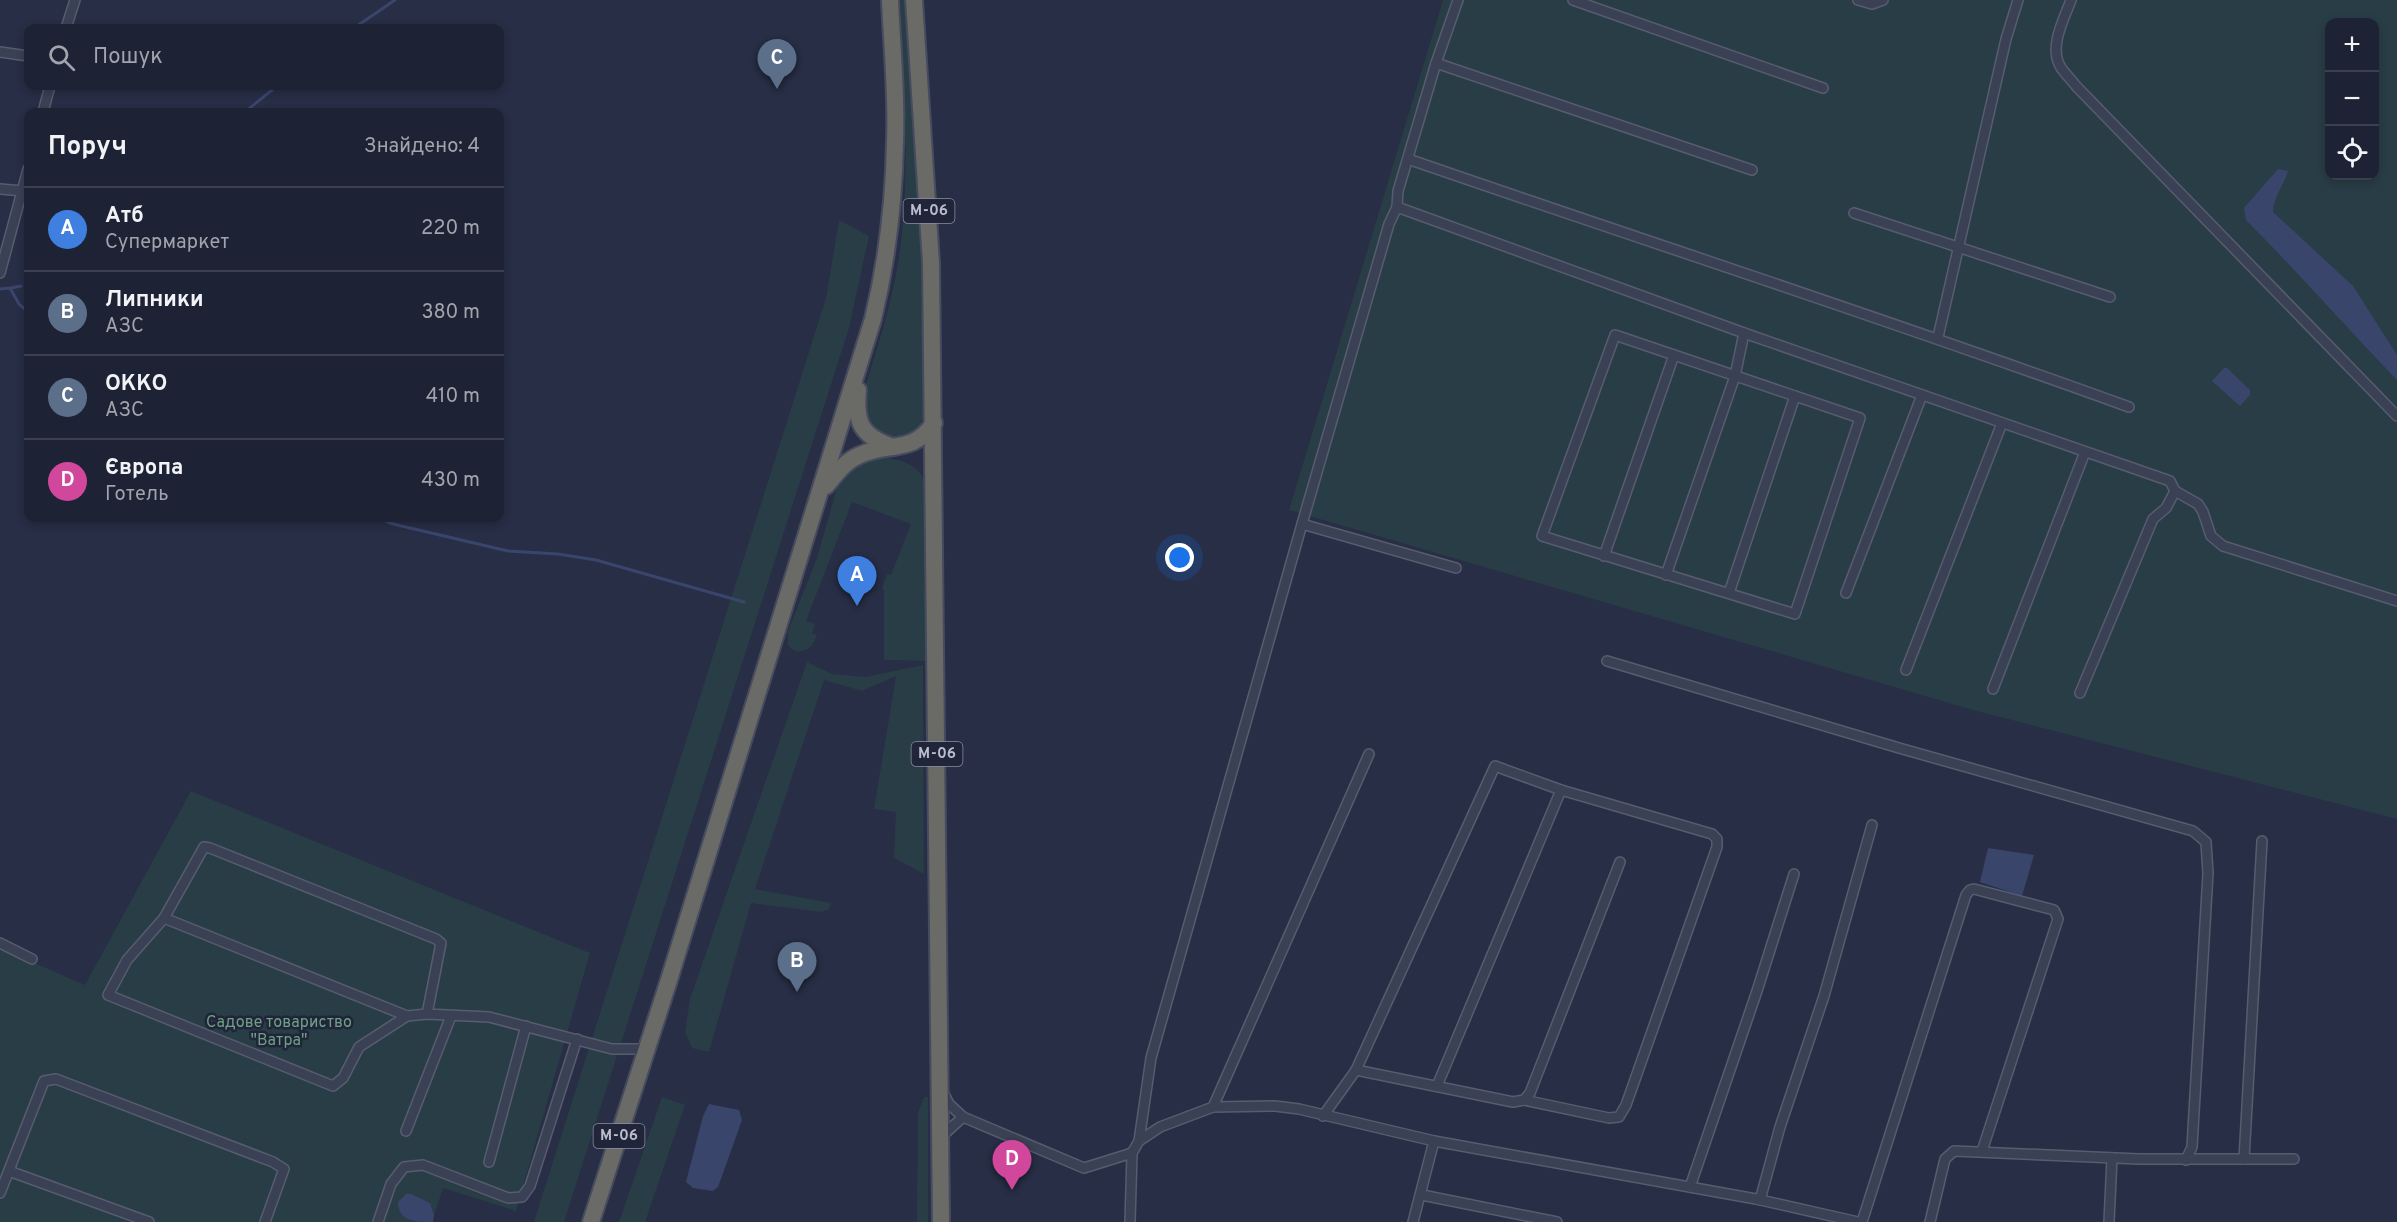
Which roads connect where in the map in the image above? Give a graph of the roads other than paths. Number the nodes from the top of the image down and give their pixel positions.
1 (75, 0) edge
2 (890, 0) edge
3 (914, 0) edge
4 (1458, 0) edge
5 (1573, 0) edge
6 (1858, 0) edge
7 (1883, 0) edge
8 (2018, 0) edge
9 (2071, 0) edge
10 (67, 24) edge
11 (0, 52) edge
12 (24, 55) edge
13 (1436, 63) junction
14 (1823, 88) dead end
15 (49, 90) edge
16 (44, 108) edge
17 (1408, 159) junction
18 (1752, 170) dead end
19 (24, 187) edge
20 (0, 189) edge
21 (23, 191) junction
22 (1397, 207) junction
23 (1854, 213) dead end
24 (1959, 248) junction
25 (0, 273) edge
26 (2110, 297) dead end
27 (1744, 333) junction
28 (1938, 337) junction
29 (1674, 355) junction
30 (859, 368) junction
31 (1735, 376) junction
32 (1922, 395) junction
33 (1795, 396) junction
34 (2129, 406) dead end
35 (2397, 416) edge
36 (934, 423) junction
37 (2002, 423) junction
38 (894, 447) junction
39 (2085, 452) junction
40 (2175, 491) junction
41 (820, 493) junction
42 (1302, 524) junction
43 (1604, 555) junction
44 (1456, 568) dead end
45 (1666, 575) junction
46 (1729, 593) junction
47 (1846, 593) dead end
48 (2397, 601) edge
49 (1607, 661) dead end
50 (1906, 670) dead end
51 (1993, 689) dead end
52 (2080, 693) dead end
53 (1369, 754) dead end
54 (1561, 790) junction
55 (1872, 825) dead end
56 (2262, 841) dead end
57 (1620, 862) dead end
58 (1794, 874) dead end
59 (164, 918) junction
60 (0, 943) edge
61 (32, 959) dead end
62 (427, 1014) junction
63 (407, 1016) junction
64 (451, 1016) junction
65 (526, 1026) junction
66 (577, 1039) junction
67 (647, 1049) junction
68 (1356, 1070) junction
69 (940, 1086) junction
70 (1437, 1086) junction
71 (1524, 1100) junction
72 (1213, 1107) junction
73 (1323, 1116) junction
74 (963, 1117) junction
75 (406, 1131) dead end
76 (941, 1137) junction
77 (1138, 1141) junction
78 (1434, 1141) junction
79 (1982, 1152) junction
80 (1132, 1153) junction
81 (2112, 1158) junction
82 (2244, 1159) junction
83 (2294, 1159) dead end
84 (2186, 1160) junction
85 (489, 1162) dead end
86 (9, 1171) junction
87 (1690, 1187) junction
88 (0, 1193) edge
89 (1422, 1195) junction
90 (1760, 1200) junction
91 (149, 1222) edge
92 (265, 1222) edge
93 (378, 1222) edge
94 (591, 1222) edge
95 (940, 1222) edge
96 (1130, 1222) edge
97 (1413, 1222) edge
98 (1557, 1222) edge
99 (1860, 1222) edge
100 (1930, 1222) edge
101 (2109, 1222) edge

1 - 10 street
2 - 30 highway, М-06
3 - 36 highway, М-06
4 - 13 street
5 - 14 street
6 - 7 street
8 - 24 street
9 - 35 street
11 - 12 street
13 - 17 street
13 - 18 street
15 - 16 street
17 - 22 street
17 - 28 street
19 - 21 street
20 - 21 street
21 - 25 street
22 - 27 street
22 - 42 street
23 - 24 street
24 - 26 street
24 - 28 street
27 - 31 street
27 - 32 street
28 - 34 street
29 - 31 street
29 - 43 street
29 - 43 street
30 - 38 highway
30 - 41 highway, М-06
31 - 33 street
31 - 45 street
32 - 37 street
32 - 47 street
33 - 46 street
33 - 46 street
36 - 38 highway
36 - 69 highway, М-06
37 - 39 street
37 - 50 street
38 - 41 highway
39 - 40 street
39 - 51 street
40 - 48 street
40 - 52 street
41 - 67 highway, М-06
42 - 44 street
42 - 77 street
43 - 45 street
45 - 46 street
49 - 84 street
53 - 72 street
54 - 68 street
54 - 70 street
54 - 71 street
55 - 90 street
56 - 82 street
57 - 71 street
58 - 87 street
59 - 62 street
59 - 63 street
59 - 63 street
60 - 61 street
62 - 63 street
62 - 64 street
64 - 65 street
64 - 75 street
65 - 66 street
65 - 85 street
66 - 67 street
66 - 93 street
67 - 94 highway, М-06
68 - 70 street
68 - 73 street
69 - 74 street
69 - 76 highway, М-06
70 - 71 street
72 - 73 street
72 - 77 street
73 - 78 street
74 - 76 street
74 - 80 street
76 - 95 highway, М-06
77 - 80 street
78 - 87 street
78 - 89 street
79 - 81 street
79 - 99 street
79 - 100 street
80 - 96 street
81 - 84 street
81 - 101 street
82 - 83 street
82 - 84 street
86 - 88 street
86 - 91 street
86 - 92 street
87 - 90 street
89 - 97 street
89 - 98 street
90 - 99 street

